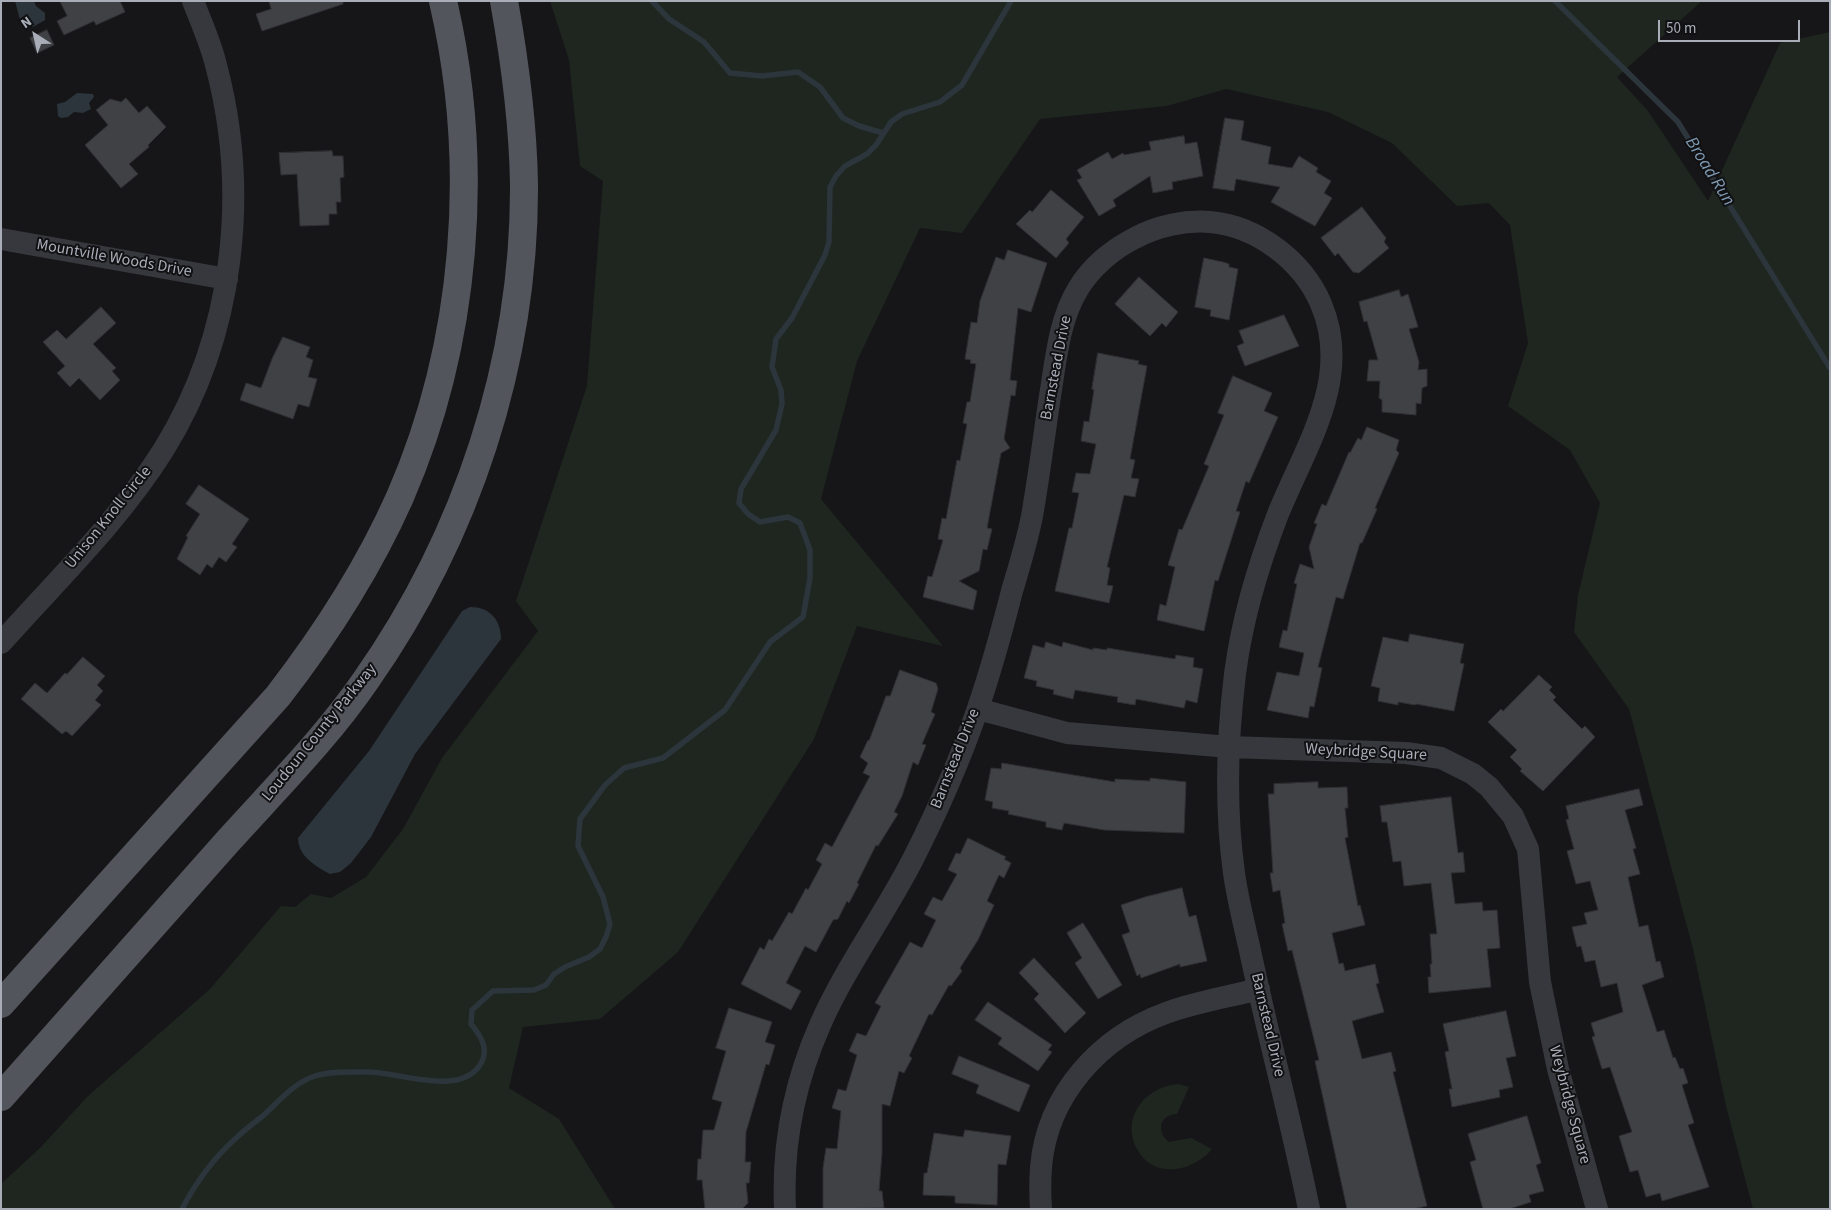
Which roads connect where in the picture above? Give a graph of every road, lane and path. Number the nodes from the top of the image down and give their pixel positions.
1 (192, 1) edge
2 (443, 1) edge
3 (504, 1) edge
4 (1, 239) edge
5 (227, 279) junction
6 (1, 643) edge
7 (978, 709) junction
8 (1229, 747) junction
9 (1258, 989) junction
10 (1, 1004) edge
11 (1, 1097) edge
12 (785, 1209) edge
13 (1041, 1209) edge
14 (1309, 1209) edge
15 (1597, 1209) edge

1 - 5 street, Unison Knoll Circle
2 - 10 main road
3 - 11 main road, Loudoun County Parkway
4 - 5 street, Mountville Woods Drive
5 - 6 street, Unison Knoll Circle
7 - 8 street, Weybridge Square
7 - 8 street, Barnstead Drive
7 - 12 street, Barnstead Drive
8 - 9 street, Barnstead Drive
8 - 15 street, Weybridge Square
9 - 13 street
9 - 14 street, Barnstead Drive

